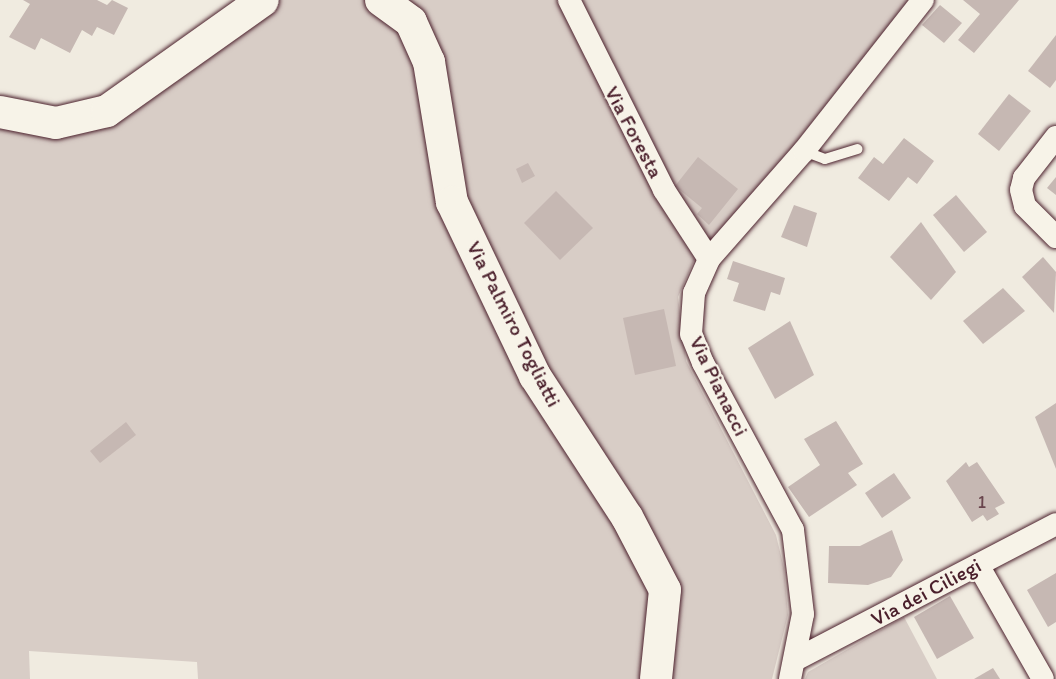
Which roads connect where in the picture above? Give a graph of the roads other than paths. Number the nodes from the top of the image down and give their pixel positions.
1 (263, 0) edge
2 (381, 0) edge
3 (569, 0) edge
4 (923, 0) edge
5 (0, 112) edge
6 (1056, 136) edge
7 (857, 149) dead end
8 (804, 151) junction
9 (1056, 237) edge
10 (709, 259) junction
11 (1056, 524) edge
12 (978, 565) junction
13 (793, 670) edge
14 (656, 679) edge
15 (1043, 679) edge

1 - 5 street
2 - 14 street, Via Palmiro Togliatti
3 - 10 street, Via Foresta
4 - 8 street, Via Pianacci
6 - 9 street
7 - 8 lane
8 - 10 street, Via Pianacci
10 - 13 street, Via Pianacci
11 - 12 street, Via dei Ciliegi
12 - 13 street, Via dei Ciliegi
12 - 15 street

